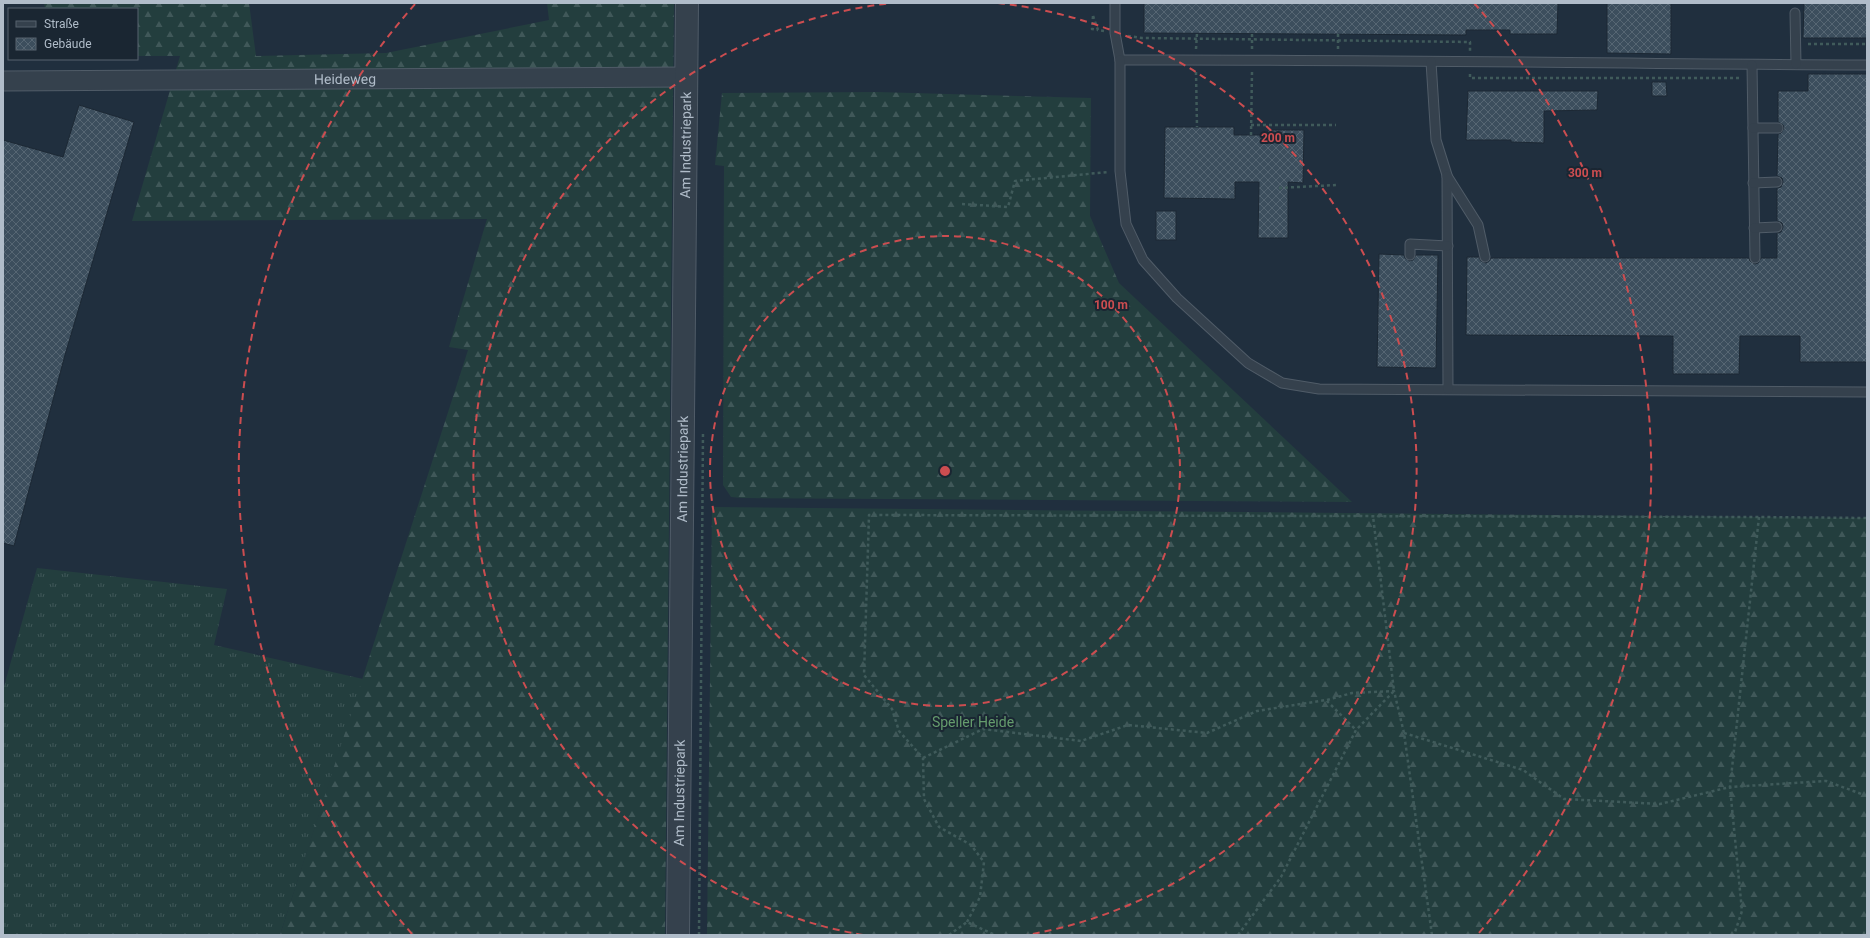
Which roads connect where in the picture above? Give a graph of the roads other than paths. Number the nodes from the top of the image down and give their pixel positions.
1 (687, 3) edge
2 (1115, 3) edge
3 (1795, 13) dead end
4 (1120, 60) junction
5 (1431, 62) junction
6 (1796, 64) junction
7 (1867, 64) edge
8 (1752, 65) junction
9 (687, 77) junction
10 (3, 81) edge
11 (1753, 128) junction
12 (1778, 128) dead end
13 (1447, 175) junction
14 (1777, 182) dead end
15 (1753, 183) junction
16 (1777, 227) dead end
17 (1754, 228) junction
18 (1448, 246) junction
19 (1410, 255) dead end
20 (1485, 258) dead end
21 (1755, 258) dead end
22 (1448, 389) junction
23 (1867, 392) edge
24 (678, 935) edge

1 - 9 street, Am Industriepark
2 - 4 lane
3 - 6 lane
4 - 5 lane
4 - 22 lane
5 - 8 lane
5 - 13 lane
6 - 7 lane
6 - 8 lane
8 - 11 lane
9 - 10 street, Heideweg
9 - 24 street, Am Industriepark
11 - 12 lane
11 - 15 lane
13 - 18 lane
13 - 20 lane
14 - 15 lane
15 - 17 lane
16 - 17 lane
17 - 21 lane
18 - 19 lane
18 - 22 lane
22 - 23 lane

